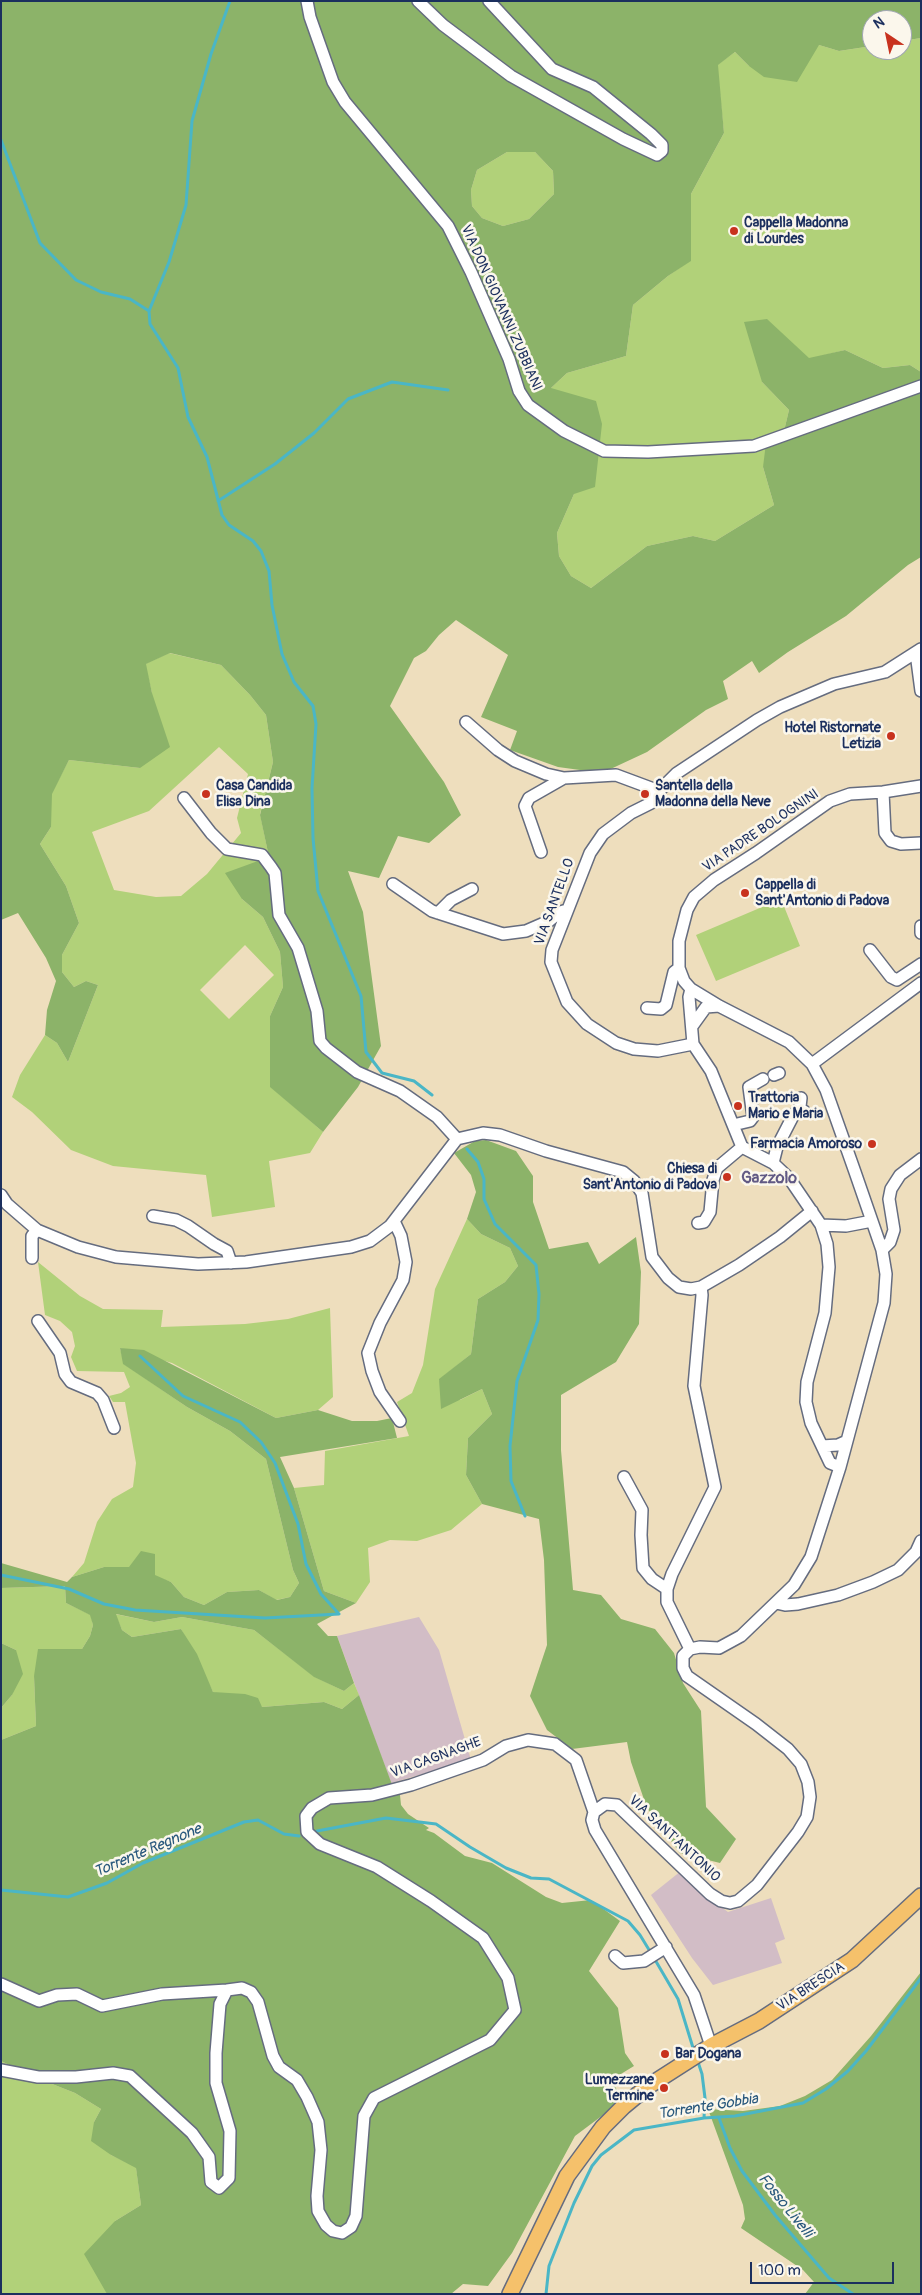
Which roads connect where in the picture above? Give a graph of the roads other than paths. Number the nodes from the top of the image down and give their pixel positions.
1 (307, 1) edge
2 (418, 1) edge
3 (489, 1) edge
4 (921, 386) edge
5 (918, 651) edge
6 (921, 691) edge
7 (466, 722) dead end
8 (564, 778) junction
9 (921, 786) edge
10 (659, 791) junction
11 (883, 792) junction
12 (184, 798) dead end
13 (921, 843) edge
14 (541, 852) dead end
15 (392, 884) dead end
16 (472, 889) dead end
17 (567, 910) junction
18 (438, 913) junction
19 (921, 926) edge
20 (921, 933) edge
21 (870, 950) dead end
22 (921, 964) edge
23 (679, 968) junction
24 (921, 983) edge
25 (691, 989) junction
26 (719, 1006) junction
27 (646, 1008) dead end
28 (693, 1025) junction
29 (693, 1044) junction
30 (812, 1064) junction
31 (763, 1079) dead end
32 (801, 1098) dead end
33 (738, 1124) junction
34 (458, 1138) junction
35 (746, 1150) junction
36 (921, 1159) edge
37 (773, 1163) junction
38 (1, 1195) edge
39 (812, 1211) junction
40 (153, 1216) dead end
41 (394, 1221) junction
42 (872, 1221) junction
43 (698, 1223) dead end
44 (821, 1225) junction
45 (37, 1230) junction
46 (882, 1250) junction
47 (32, 1258) dead end
48 (231, 1263) junction
49 (701, 1287) junction
50 (38, 1321) dead end
51 (400, 1421) dead end
52 (114, 1428) dead end
53 (847, 1441) junction
54 (822, 1446) junction
55 (840, 1467) junction
56 (624, 1477) dead end
57 (921, 1541) edge
58 (667, 1589) junction
59 (776, 1603) junction
60 (690, 1649) junction
61 (594, 1812) junction
62 (921, 1896) edge
63 (661, 1950) junction
64 (614, 1956) dead end
65 (1, 1984) edge
66 (227, 1990) junction
67 (711, 2046) junction
68 (1, 2070) edge
69 (510, 2294) edge

1 - 4 street, VIA DON GIOVANNI ZUBBIANI
2 - 3 street
5 - 6 street
5 - 10 street, VIA SANTELLO
7 - 8 street
8 - 10 street
8 - 14 street
9 - 11 street, VIA PADRE BOLOGNINI
10 - 17 street, VIA SANTELLO
11 - 13 street
11 - 23 street, VIA PADRE BOLOGNINI
12 - 34 street
15 - 18 street
16 - 18 street
17 - 18 street
17 - 29 street, VIA SANTELLO
19 - 20 street
21 - 22 street
23 - 25 street
23 - 27 street, VIA PADRE BOLOGNINI
24 - 30 street
25 - 26 street
25 - 28 street
26 - 28 street
26 - 30 street
28 - 29 street
29 - 33 street
30 - 42 street
31 - 33 street
32 - 37 street
33 - 35 street
34 - 41 street
34 - 49 street
35 - 37 street
35 - 43 street
36 - 46 street
37 - 39 street
38 - 45 street
39 - 44 street
39 - 49 street
40 - 48 street
41 - 48 street
41 - 51 street
42 - 44 street
42 - 46 street
44 - 54 street
45 - 47 street
45 - 48 street
46 - 53 street
49 - 58 street
50 - 52 street
53 - 54 street
53 - 55 street
54 - 55 street
55 - 59 street
56 - 58 street
57 - 59 street
58 - 60 street
59 - 60 street
60 - 61 street, VIA SANT'ANTONIO
61 - 63 street
61 - 66 street, VIA CAGNAGHE
62 - 67 main road, VIA BRESCIA
63 - 64 street
63 - 67 street
65 - 66 street
66 - 68 street
67 - 69 main road, VIA BRESCIA

